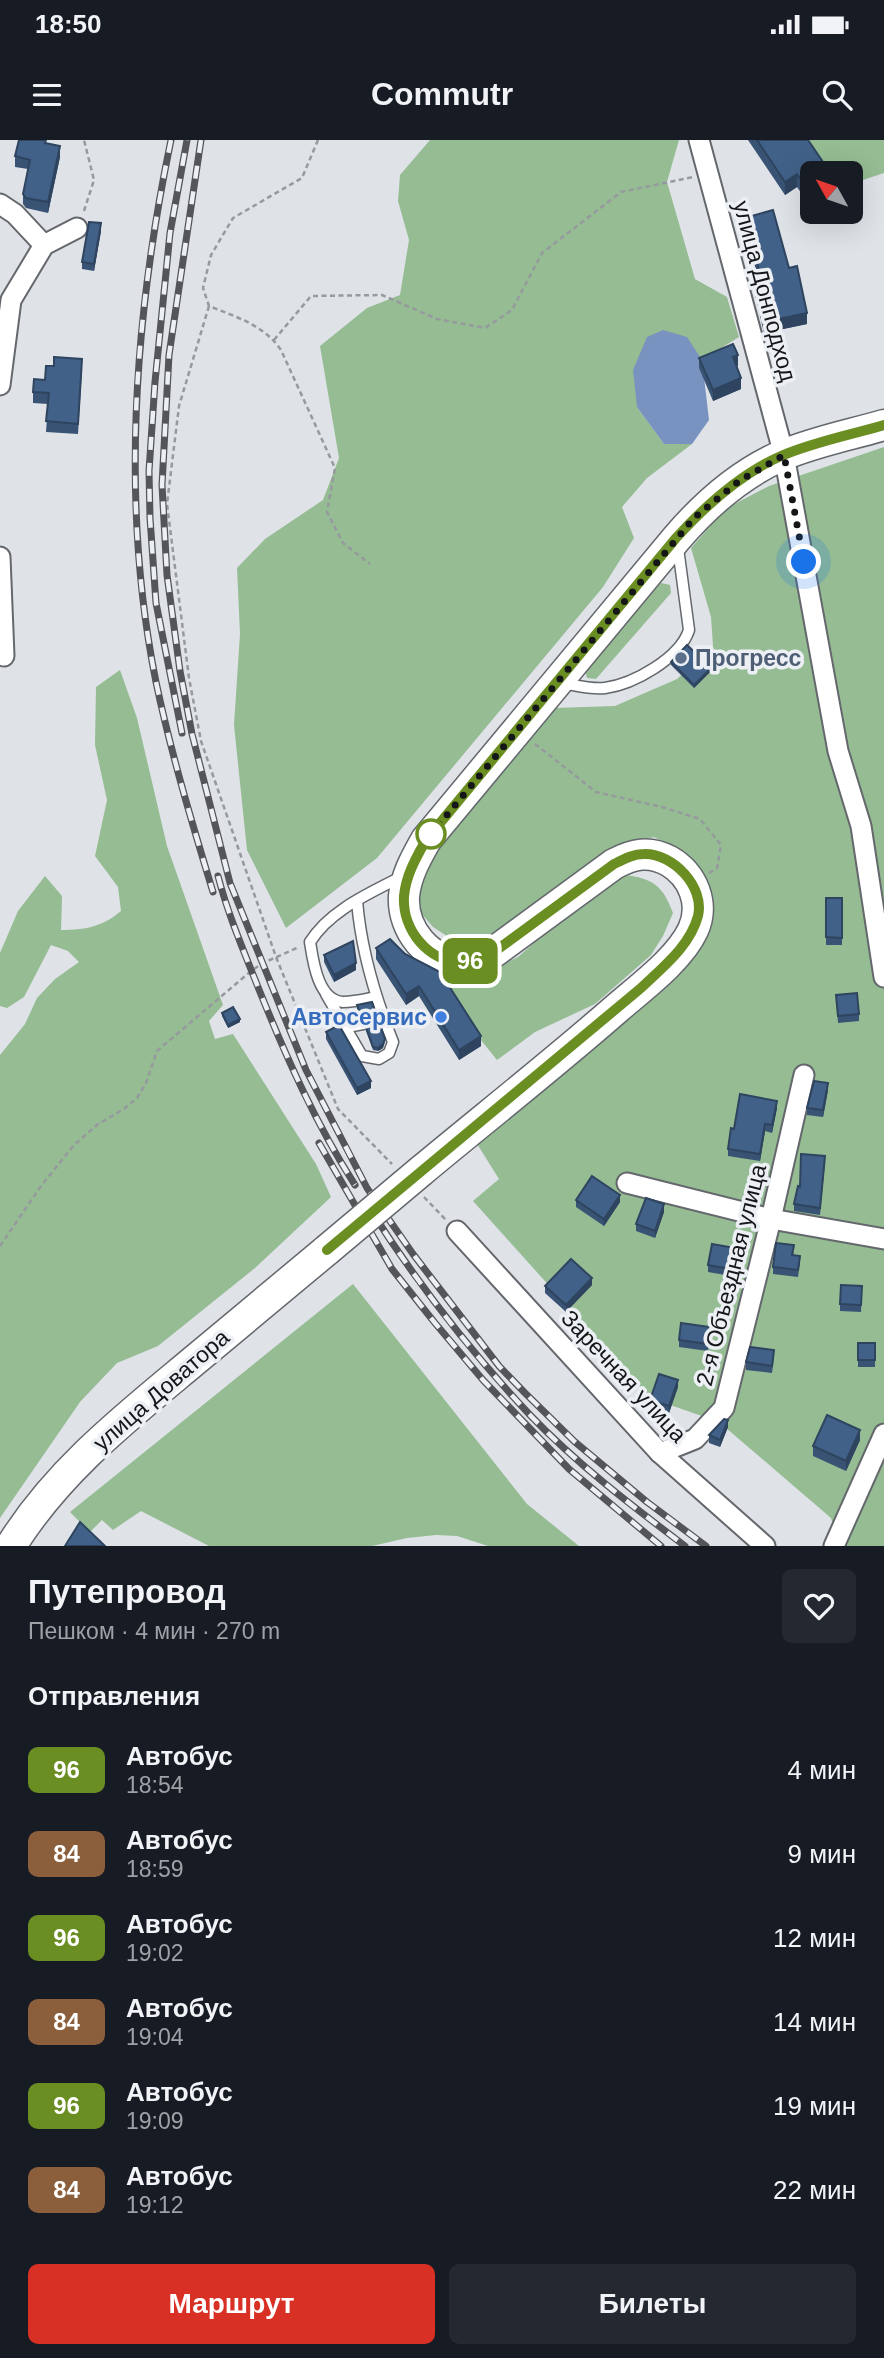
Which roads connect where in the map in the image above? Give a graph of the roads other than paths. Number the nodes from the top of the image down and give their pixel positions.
1 (699, 140) edge
2 (0, 204) edge
3 (77, 228) road end
4 (44, 245) junction
5 (0, 385) edge
6 (884, 425) edge
7 (784, 455) junction
8 (676, 538) junction
9 (0, 557) edge
10 (4, 656) dead end
11 (557, 683) junction
12 (408, 873) junction
13 (357, 901) junction
14 (880, 927) edge
15 (884, 976) edge
16 (326, 993) junction
17 (376, 997) junction
18 (384, 1020) junction
19 (347, 1027) junction
20 (804, 1075) dead end
21 (627, 1182) dead end
22 (771, 1219) junction
23 (457, 1231) road end
24 (884, 1240) edge
25 (884, 1434) edge
26 (660, 1453) junction
27 (11, 1546) edge
28 (765, 1546) edge
29 (834, 1546) edge

1 - 7 street, улица Донподход
2 - 4 street
3 - 4 street
4 - 5 street
6 - 7 main road
7 - 8 main road
7 - 14 street, улица Донподход
8 - 11 main road
8 - 11 lane
9 - 10 street
11 - 12 main road
12 - 13 lane
12 - 27 main road, улица Доватора, bridge
13 - 16 lane
13 - 17 lane
14 - 15 street, улица Донподход
16 - 17 lane
16 - 19 lane
17 - 18 lane
18 - 19 lane
18 - 19 lane
20 - 22 street, 2-я Объездная улица
21 - 22 street
22 - 24 street
22 - 26 street, 2-я Объездная улица
23 - 26 street, Заречная улица
25 - 29 street
26 - 28 street, Заречная улица

